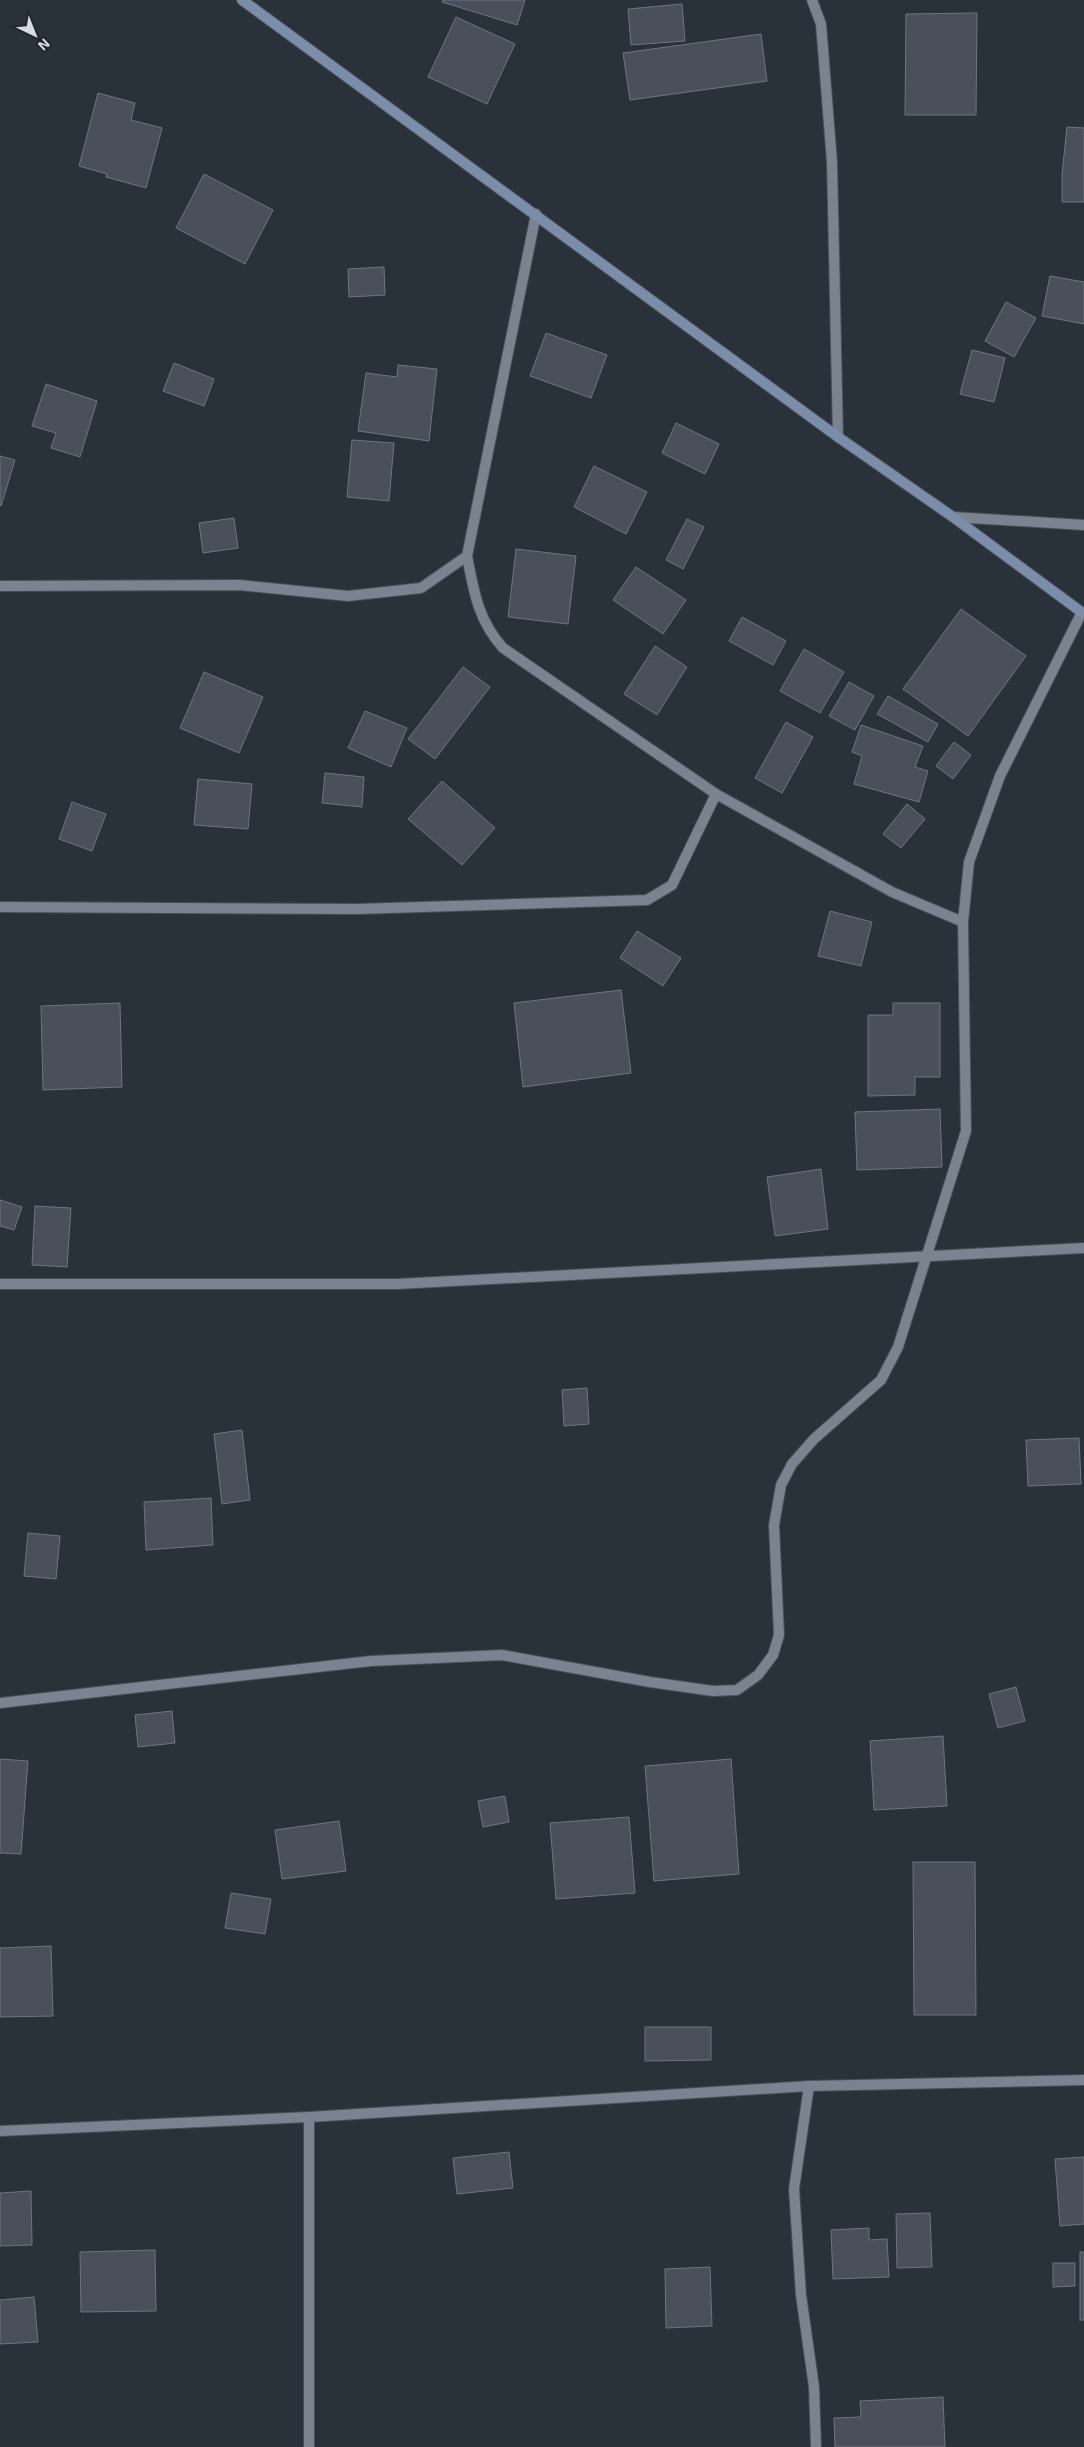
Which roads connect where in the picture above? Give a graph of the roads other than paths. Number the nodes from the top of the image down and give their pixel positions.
1 (242, 0) edge
2 (812, 0) edge
3 (536, 214) junction
4 (838, 437) junction
5 (953, 517) junction
6 (1084, 525) edge
7 (467, 556) junction
8 (0, 586) edge
9 (1083, 613) edge
10 (716, 794) junction
11 (0, 907) edge
12 (963, 922) junction
13 (1084, 1248) edge
14 (928, 1255) junction
15 (0, 1284) edge
16 (0, 1703) edge
17 (1084, 2080) edge
18 (809, 2086) junction
19 (308, 2117) junction
20 (0, 2131) edge
21 (309, 2447) edge
22 (816, 2447) edge

1 - 3 main road
2 - 4 street
3 - 4 main road
3 - 7 street
4 - 5 main road
5 - 6 street
5 - 9 main road
7 - 8 street
7 - 10 street
9 - 12 street
10 - 11 street
10 - 12 street
12 - 14 street
13 - 14 street
14 - 15 street
14 - 16 street
17 - 18 street
18 - 19 street
18 - 22 street
19 - 20 street
19 - 21 street

